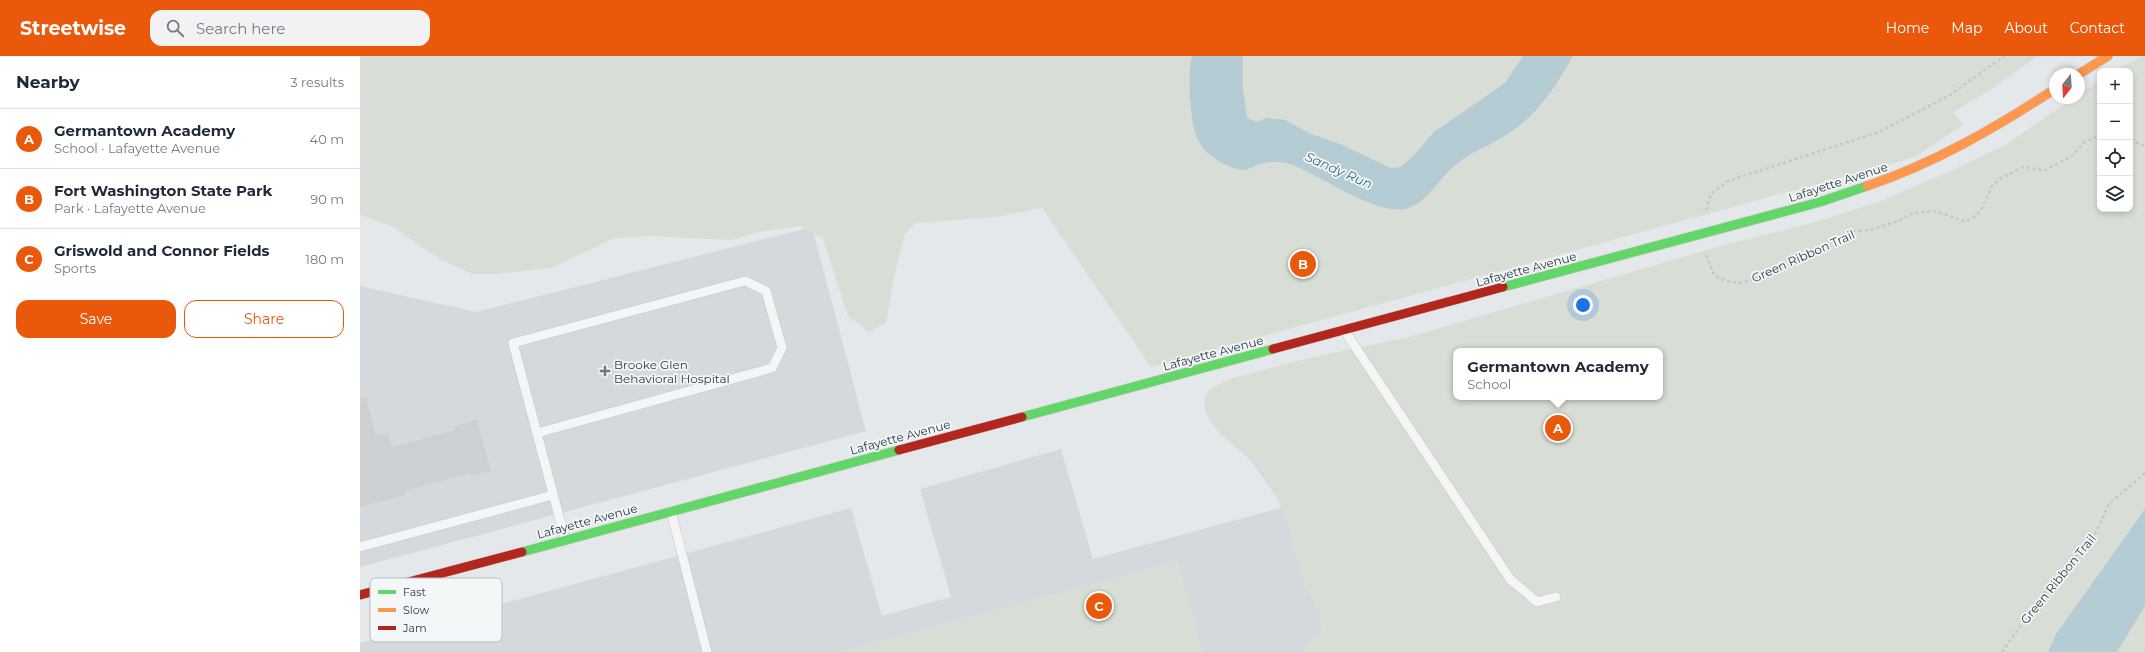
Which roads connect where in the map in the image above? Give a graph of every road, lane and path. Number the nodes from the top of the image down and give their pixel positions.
1 (2004, 56) edge
2 (2108, 56) edge
3 (2085, 70) edge
4 (2049, 93) edge
5 (2097, 136) edge
6 (2133, 141) edge
7 (2145, 146) edge
8 (1705, 215) dead end
9 (1704, 249) dead end
10 (1344, 330) junction
11 (537, 433) junction
12 (2145, 473) edge
13 (553, 495) junction
14 (671, 512) junction
15 (564, 539) junction
16 (360, 547) edge
17 (422, 578) edge
18 (370, 592) edge
19 (360, 595) edge
20 (1556, 597) dead end
21 (707, 652) edge
22 (2002, 652) edge

1 - 8 path
2 - 3 main road
4 - 10 main road, Lafayette Avenue
5 - 9 path, Green Ribbon Trail
6 - 7 path
10 - 14 main road, Lafayette Avenue
10 - 20 lane
11 - 11 lane
11 - 13 lane
12 - 22 path, Green Ribbon Trail
13 - 15 lane
13 - 16 lane
14 - 15 main road, Lafayette Avenue
14 - 21 lane
15 - 17 main road, Lafayette Avenue
18 - 19 main road, Lafayette Avenue

